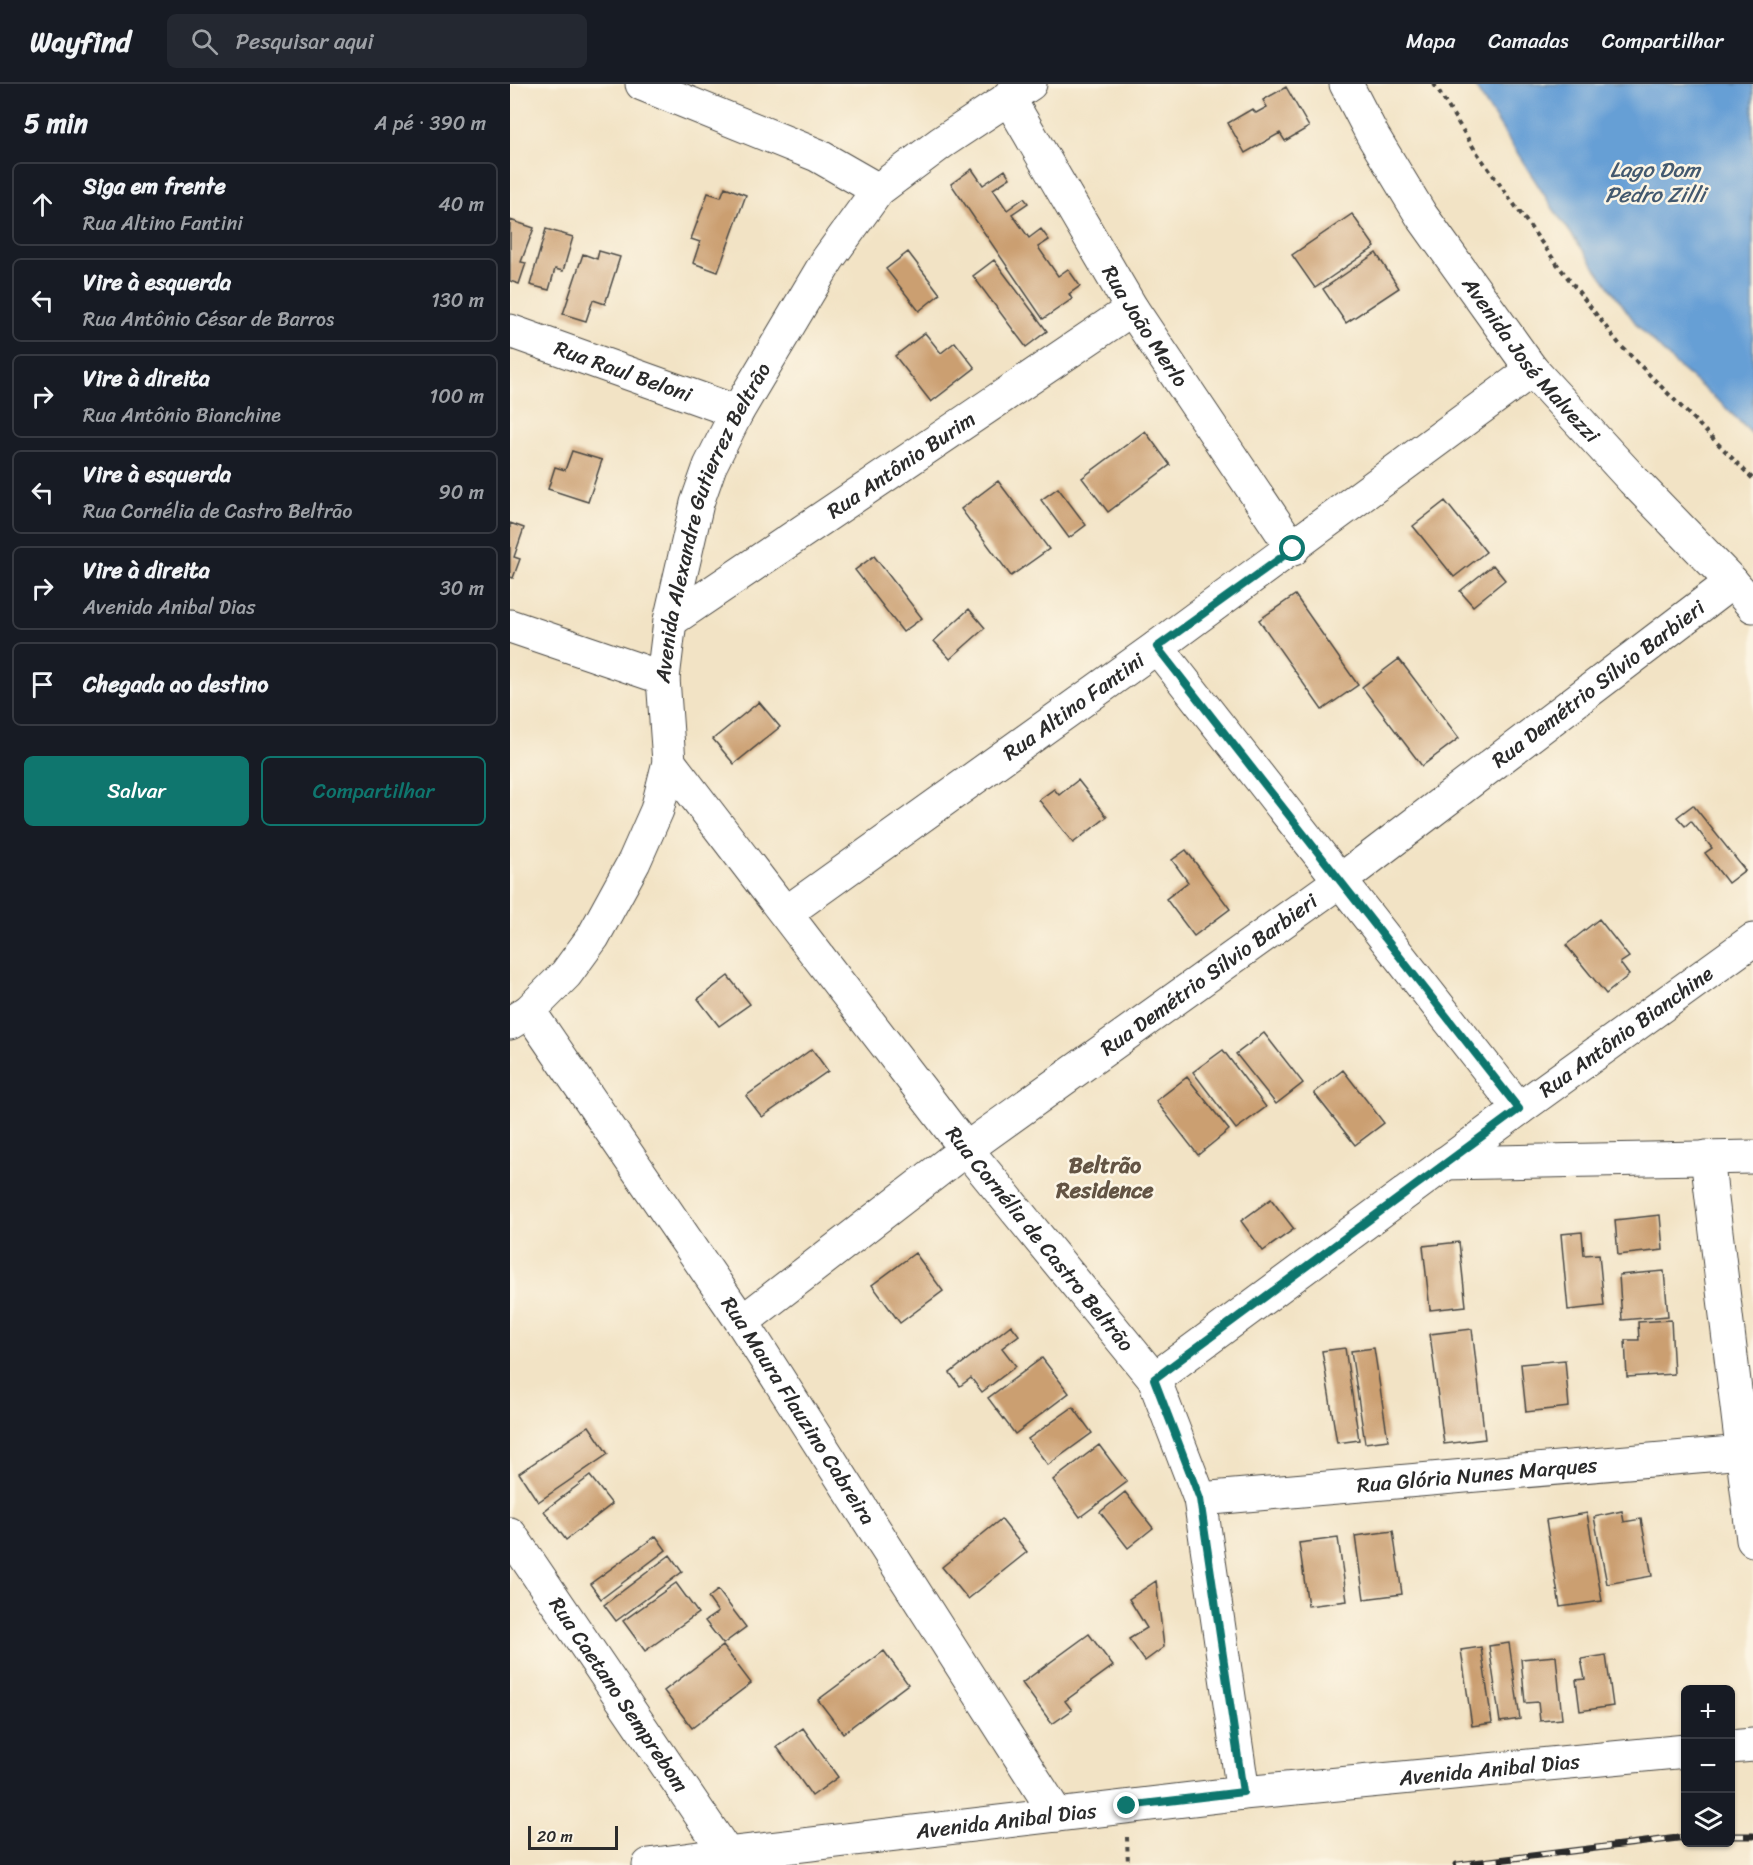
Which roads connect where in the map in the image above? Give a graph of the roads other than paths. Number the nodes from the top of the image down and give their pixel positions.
1 (642, 84) edge
2 (1346, 84) edge
3 (1019, 91) edge
4 (878, 190) junction
5 (1132, 309) junction
6 (510, 331) edge
7 (1532, 370) junction
8 (737, 412) junction
9 (1293, 549) junction
10 (1732, 582) junction
11 (1753, 606) edge
12 (670, 621) junction
13 (510, 626) edge
14 (1157, 647) junction
15 (663, 678) junction
16 (669, 762) junction
17 (1341, 880) junction
18 (786, 913) junction
19 (1753, 940) edge
20 (520, 1017) edge
21 (1519, 1109) junction
22 (966, 1149) junction
23 (1707, 1157) junction
24 (1753, 1157) edge
25 (1445, 1163) junction
26 (742, 1322) junction
27 (1154, 1379) junction
28 (1748, 1452) edge
29 (1200, 1499) junction
30 (510, 1534) edge
31 (1753, 1540) edge
32 (1753, 1744) edge
33 (1735, 1746) edge
34 (1681, 1751) edge
35 (1243, 1792) junction
36 (1058, 1815) junction
37 (727, 1854) junction
38 (649, 1865) edge

1 - 4 street
2 - 7 street, Avenida José Malvezzi
3 - 4 street, Avenida Alexandre Gutierrez Beltrão
3 - 5 street, Rua João Merlo
4 - 8 street, Avenida Alexandre Gutierrez Beltrão
5 - 9 street, Rua João Merlo
5 - 12 street, Rua Antônio Burim
6 - 8 street, Rua Raul Beloni
7 - 9 street, Rua Altino Fantini
7 - 10 street, Avenida José Malvezzi
8 - 12 street, Avenida Alexandre Gutierrez Beltrão
9 - 14 street, Rua Altino Fantini
10 - 11 street, Avenida José Malvezzi
10 - 17 street, Rua Demétrio Sílvio Barbieri
12 - 15 street, Avenida Alexandre Gutierrez Beltrão
13 - 15 street
14 - 17 street
14 - 18 street, Rua Altino Fantini
15 - 16 street, Avenida Alexandre Gutierrez Beltrão
16 - 18 street, Rua Cornélia de Castro Beltrão
16 - 20 street, Avenida Alexandre Gutierrez Beltrão
17 - 21 street
17 - 22 street, Rua Demétrio Sílvio Barbieri
18 - 22 street, Rua Cornélia de Castro Beltrão
19 - 21 street, Rua Antônio Bianchine
20 - 26 street, Rua Maura Flauzino Cabreira
21 - 25 street, Rua Antônio Bianchine
22 - 26 street, Rua Demétrio Sílvio Barbieri
22 - 27 street, Rua Cornélia de Castro Beltrão
23 - 24 street
23 - 25 street
23 - 28 street
25 - 27 street, Rua Antônio Bianchine
26 - 36 street, Rua Maura Flauzino Cabreira
27 - 29 street, Rua Cornélia de Castro Beltrão
28 - 29 street, Rua Glória Nunes Marques
28 - 31 street
29 - 35 street, Rua Cornélia de Castro Beltrão
30 - 37 street, Rua Caetano Semprebom
32 - 33 street
34 - 35 street, Avenida Anibal Dias
35 - 36 street, Avenida Anibal Dias
36 - 37 street, Avenida Anibal Dias
37 - 38 street, Avenida Anibal Dias

